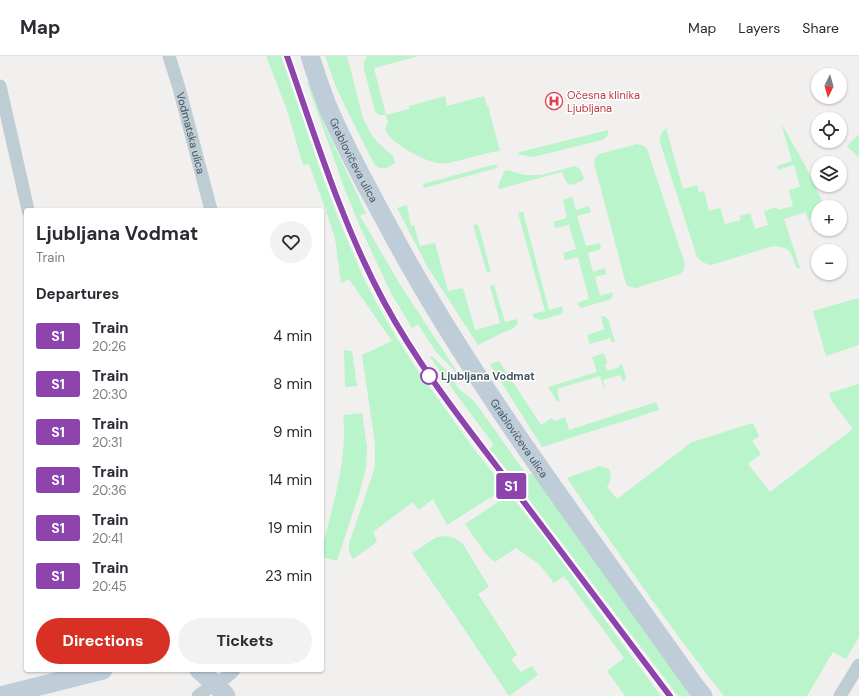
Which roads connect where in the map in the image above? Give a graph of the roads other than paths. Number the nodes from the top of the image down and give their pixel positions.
1 (170, 56) edge
2 (310, 56) edge
3 (0, 86) edge
4 (28, 208) edge
5 (210, 208) edge
6 (859, 665) edge
7 (95, 672) edge
8 (201, 672) edge
9 (232, 672) edge
10 (221, 690) edge
11 (0, 696) edge
12 (198, 696) edge
13 (703, 696) edge
14 (840, 696) edge

1 - 5 street, Vodmatska ulica
2 - 13 street, Grablovičeva ulica
3 - 4 street
6 - 14 street
7 - 11 street
8 - 10 street
9 - 10 street
10 - 12 street

